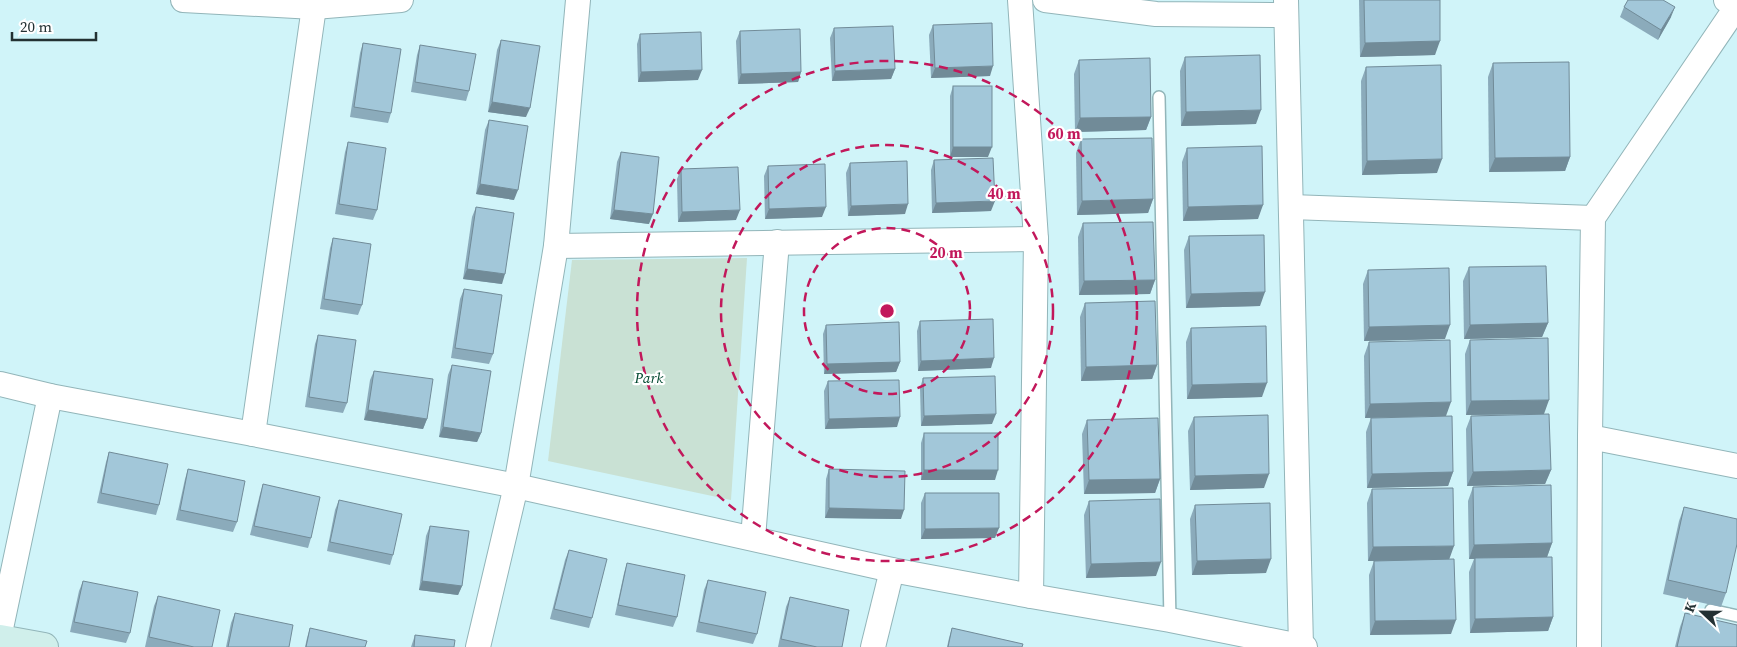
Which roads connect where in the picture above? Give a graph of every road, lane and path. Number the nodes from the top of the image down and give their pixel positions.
1 (183, 0) edge
2 (402, 0) edge
3 (578, 0) edge
4 (1020, 0) edge
5 (1044, 0) edge
6 (1726, 0) edge
7 (314, 7) junction
8 (1286, 8) edge
9 (1159, 97) dead end
10 (1291, 207) junction
11 (1593, 218) junction
12 (1036, 238) junction
13 (777, 242) junction
14 (556, 246) junction
15 (0, 384) edge
16 (50, 396) junction
17 (252, 434) junction
18 (1590, 437) junction
19 (1737, 466) edge
20 (516, 486) junction
21 (753, 538) junction
22 (892, 570) junction
23 (1031, 596) junction
24 (1710, 610) dead end
25 (1737, 616) edge
26 (1170, 620) junction
27 (0, 633) edge
28 (0, 639) edge
29 (44, 647) edge
30 (478, 647) edge
31 (873, 647) edge
32 (1303, 647) edge
33 (1589, 647) edge

1 - 7 street
2 - 7 street
3 - 14 street
4 - 12 street
5 - 8 street
6 - 11 street
7 - 17 street
8 - 10 street
9 - 26 lane
10 - 11 street
10 - 32 street
11 - 18 street
12 - 13 street
12 - 23 street
13 - 14 street
13 - 21 street
14 - 20 street
15 - 16 street
16 - 17 street
16 - 27 street
17 - 20 street
18 - 19 street
18 - 33 street
20 - 21 street
20 - 30 street
21 - 22 street
22 - 23 street
22 - 31 street
23 - 26 street
24 - 25 lane
26 - 32 street
28 - 29 street

